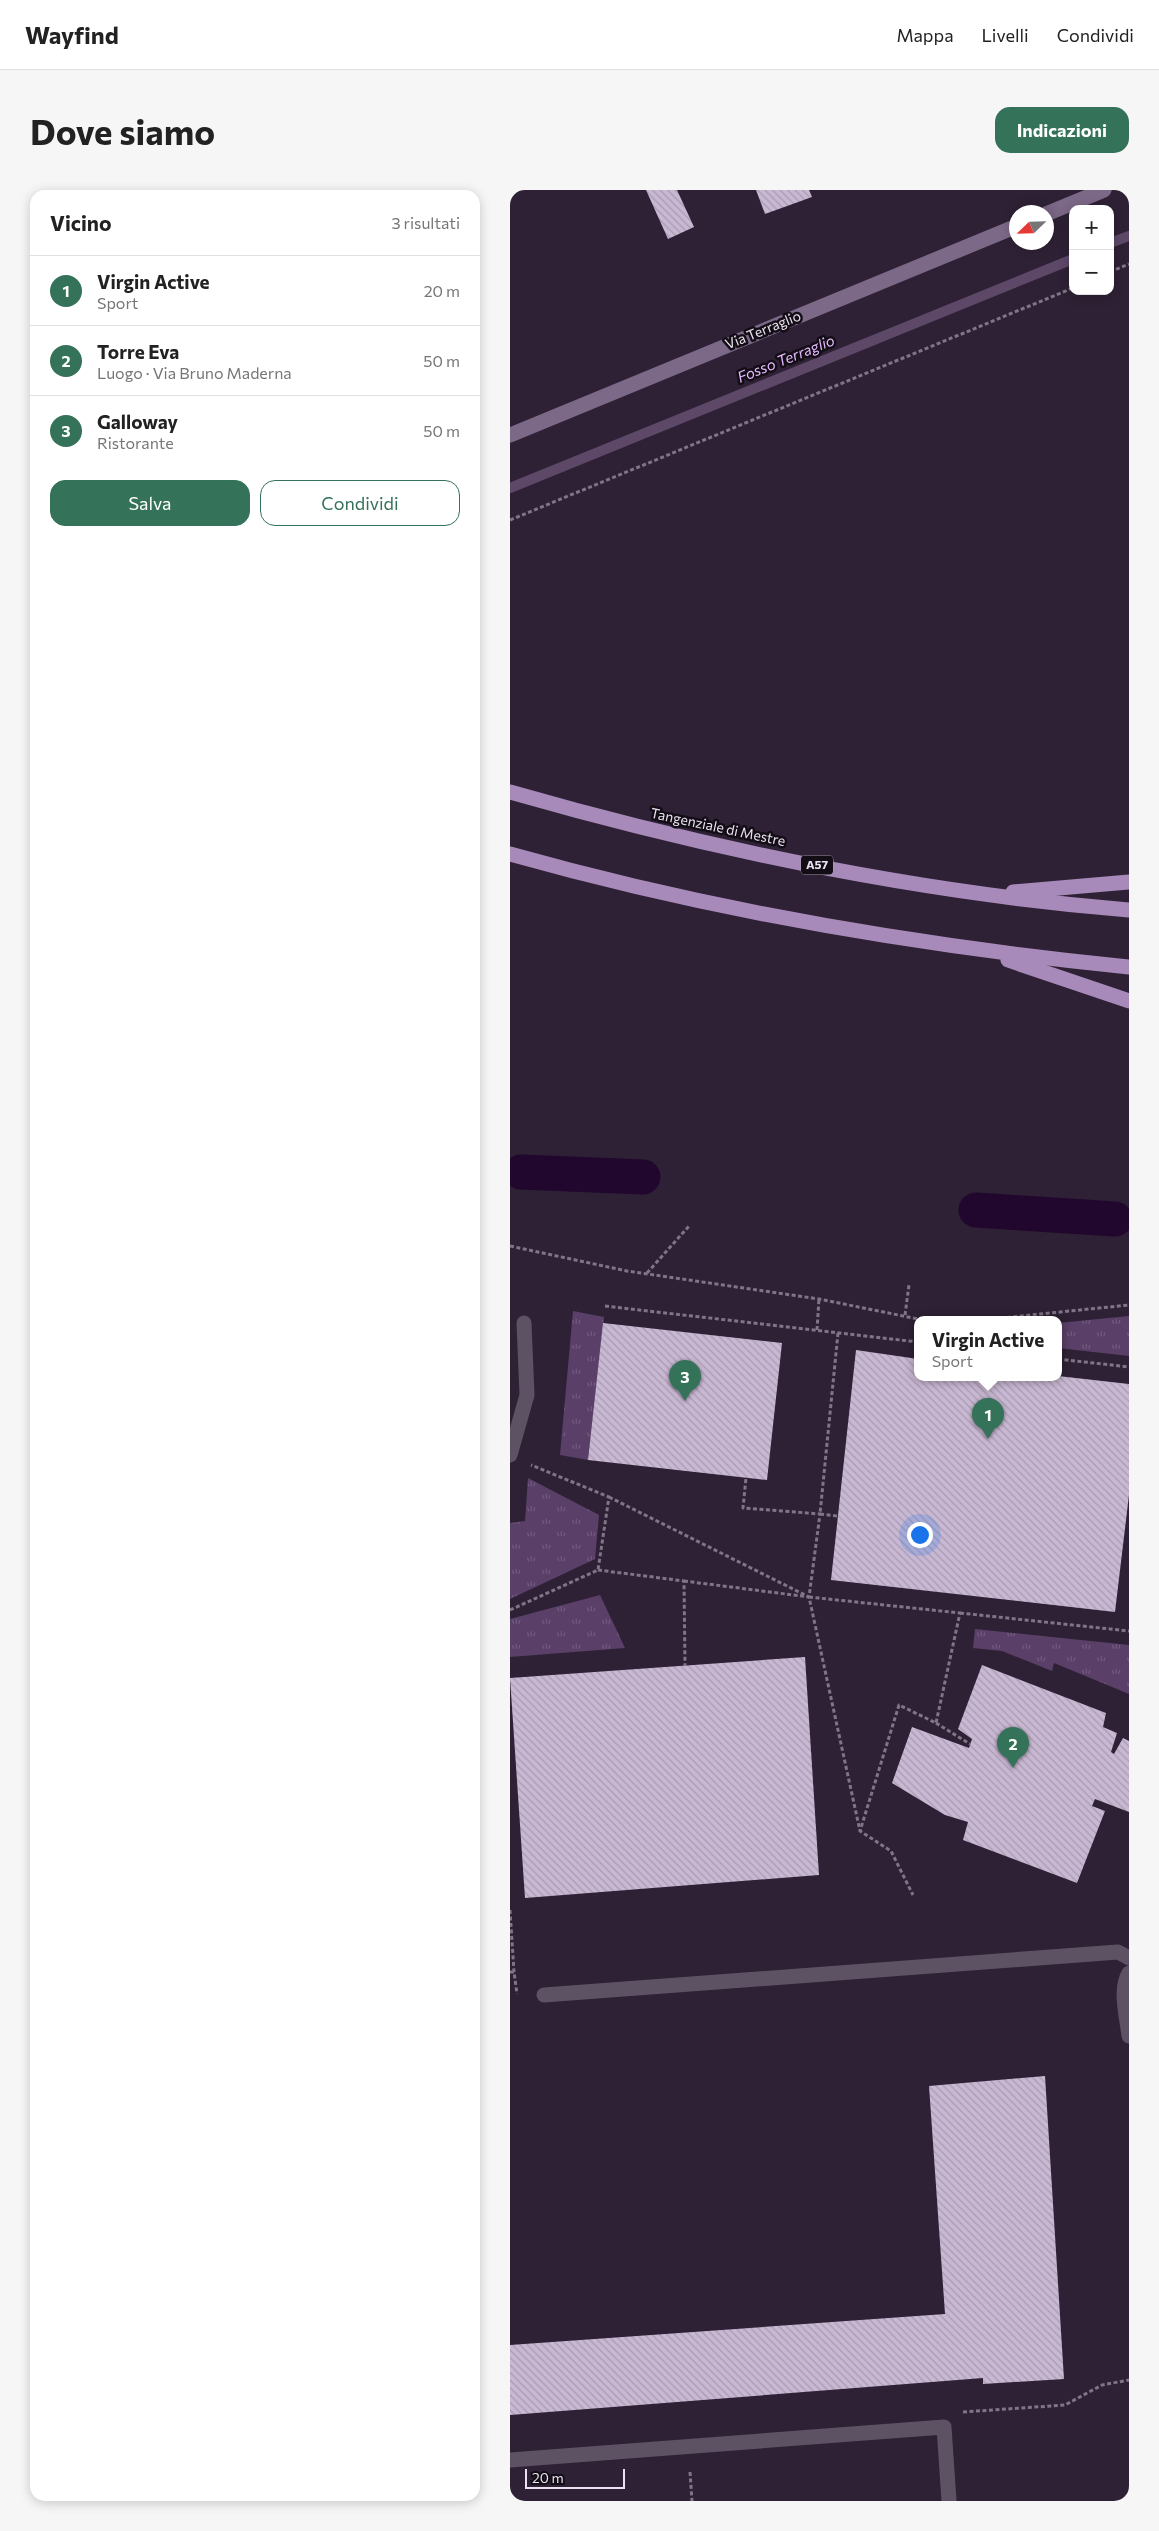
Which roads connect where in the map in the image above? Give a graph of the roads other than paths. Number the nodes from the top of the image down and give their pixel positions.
1 (1104, 190) edge
2 (1054, 211) edge
3 (1009, 229) edge
4 (510, 435) edge
5 (510, 792) edge
6 (510, 854) edge
7 (1129, 882) edge
8 (985, 895) junction
9 (1129, 910) edge
10 (983, 951) junction
11 (1129, 967) edge
12 (1129, 1001) edge
13 (524, 1323) dead end
14 (516, 1458) edge
15 (1129, 1958) edge
16 (1129, 1973) edge
17 (544, 1995) dead end
18 (1129, 2036) edge
19 (510, 2460) edge
20 (949, 2501) edge

1 - 2 main road
3 - 4 main road, Via Terraglio
5 - 8 highway, Tangenziale di Mestre / A57
6 - 10 highway
7 - 8 highway, A57
8 - 9 highway, Tangenziale di Mestre / A57
10 - 11 highway
10 - 12 highway
13 - 14 street
15 - 17 street
16 - 18 street
19 - 20 street

